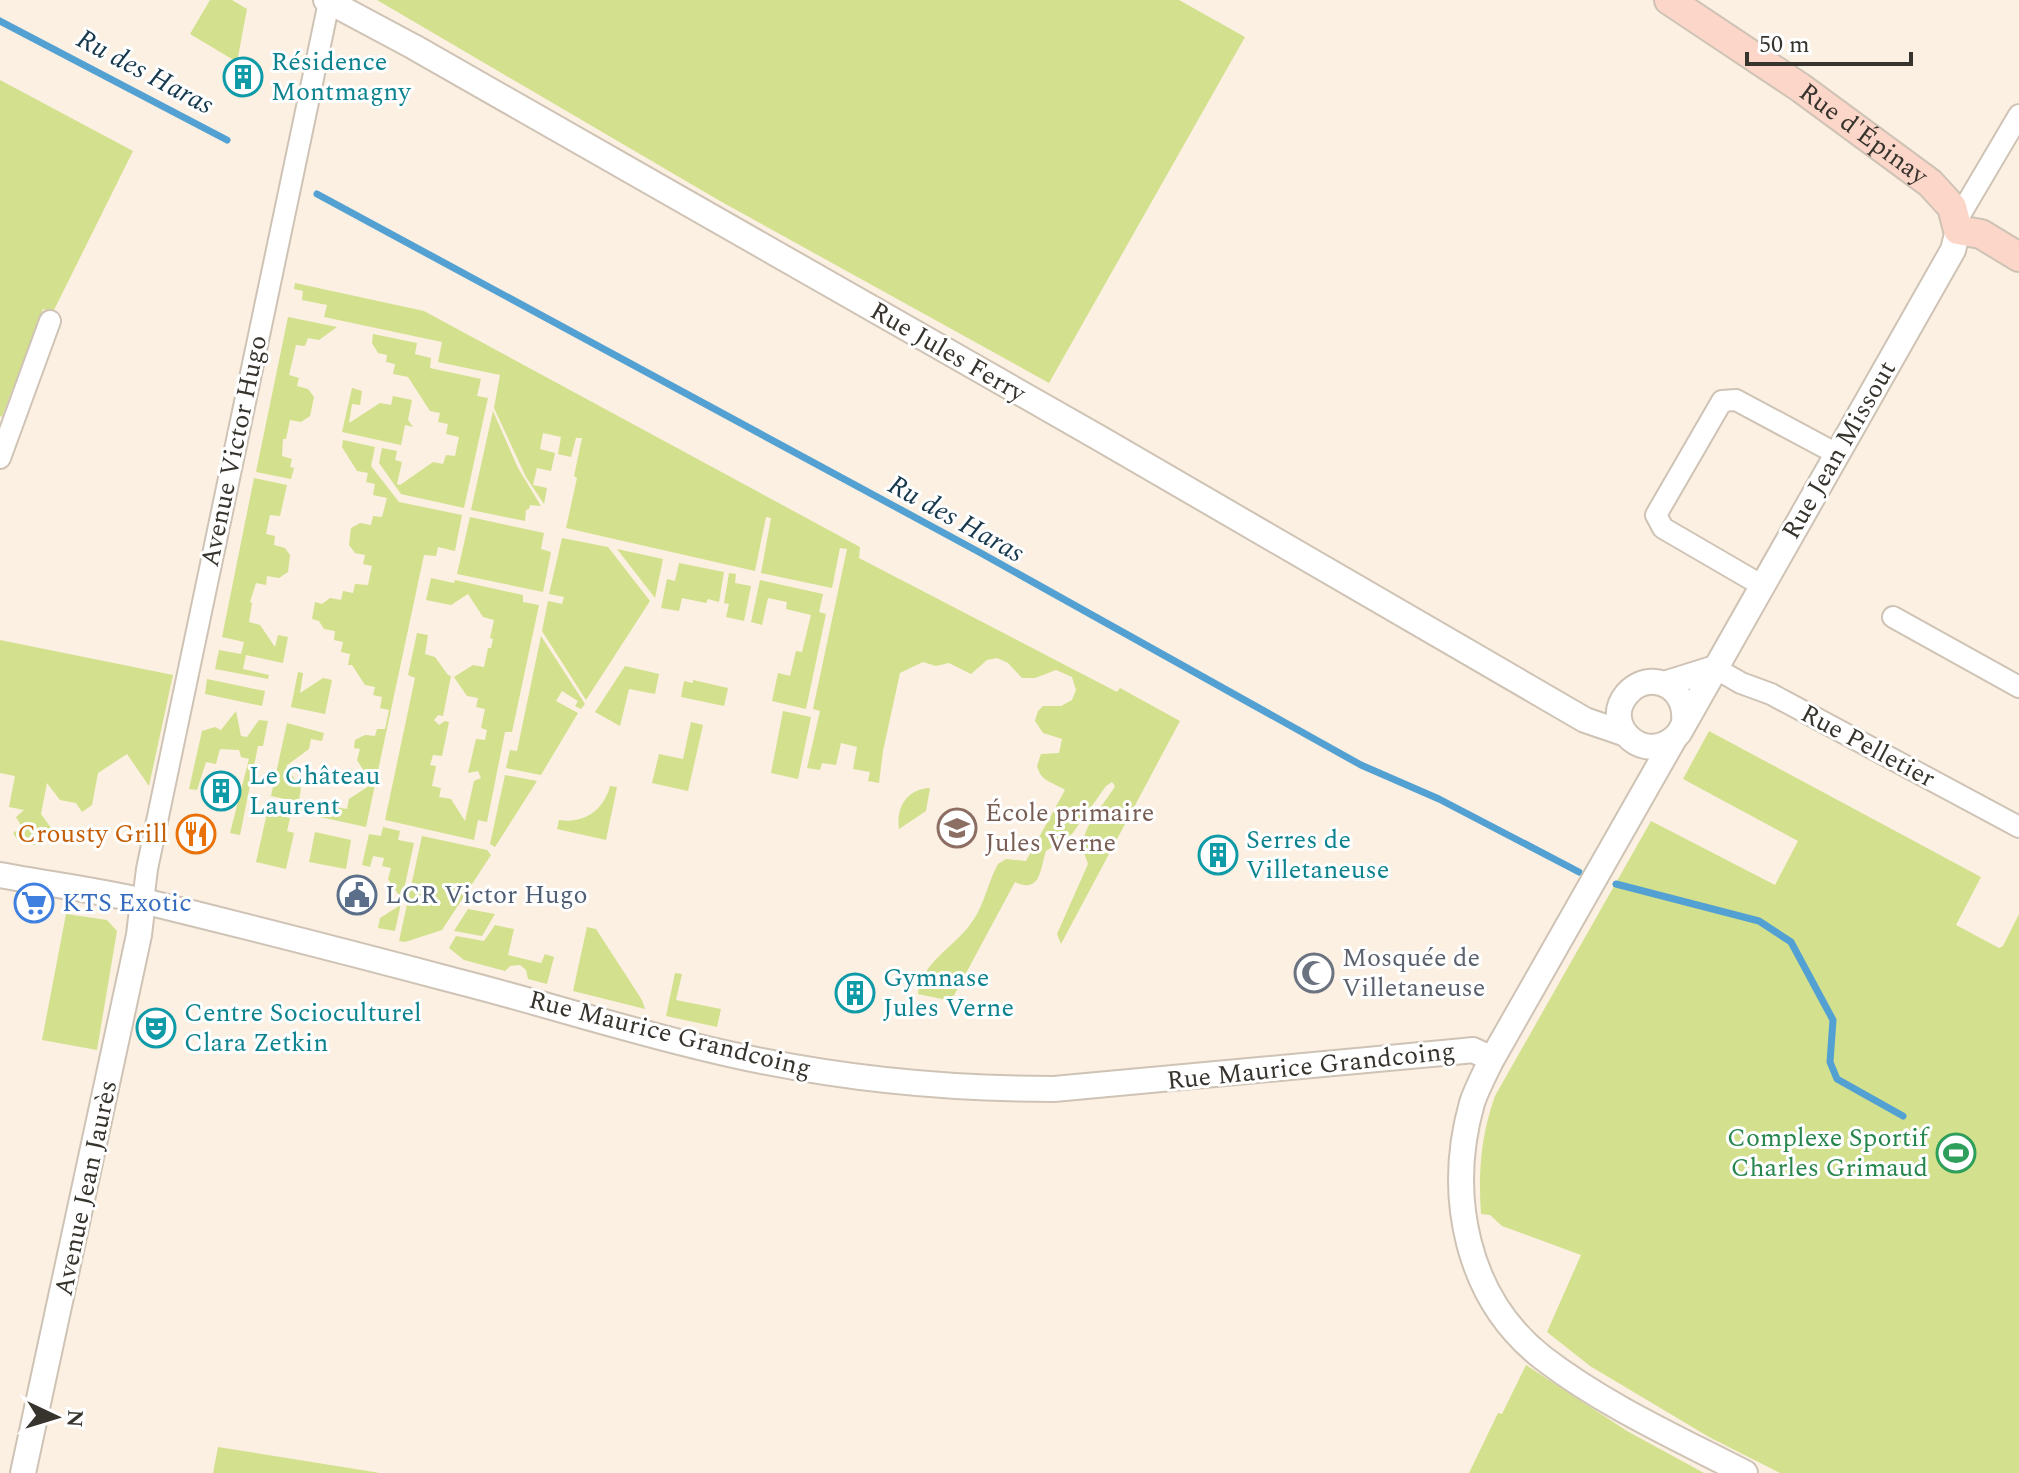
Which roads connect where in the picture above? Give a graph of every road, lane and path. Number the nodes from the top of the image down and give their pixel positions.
1 (1669, 0) edge
2 (327, 1) edge
3 (2019, 115) edge
4 (1958, 225) junction
5 (2019, 257) edge
6 (50, 321) dead end
7 (1837, 454) junction
8 (0, 458) edge
9 (1761, 585) junction
10 (1893, 617) dead end
11 (1715, 668) junction
12 (1664, 684) junction
13 (2019, 687) edge
14 (1624, 698) junction
15 (1567, 709) junction
16 (1679, 730) junction
17 (1626, 734) junction
18 (1647, 747) junction
19 (1643, 794) junction
20 (2019, 827) edge
21 (0, 875) edge
22 (143, 901) junction
23 (1492, 1059) junction
24 (23, 1473) edge
25 (1745, 1473) edge

1 - 4 main road, Rue d'Épinay
2 - 15 street, Rue Jules Ferry
2 - 22 street, Avenue Victor Hugo
3 - 4 street
4 - 5 main road
4 - 7 street, Rue Jean Missout
6 - 8 street
7 - 9 street, Rue Jean Missout
7 - 9 street
9 - 11 street, Rue Jean Missout
10 - 13 street
11 - 12 street
11 - 16 street, Rue Jean Missout
11 - 20 street, Rue Pelletier
12 - 14 street
12 - 16 street
14 - 15 street
14 - 17 street
15 - 17 street, Rue Jules Ferry
16 - 18 street
16 - 19 street, Rue Jean Missout
17 - 18 street
18 - 19 street, Rue Jean Missout
19 - 23 street, Rue Jean Missout
21 - 22 street, Rue Maurice Grandcoing
22 - 23 street, Rue Maurice Grandcoing
22 - 24 street, Avenue Jean Jaurès
23 - 25 street, Rue Jean Missout

